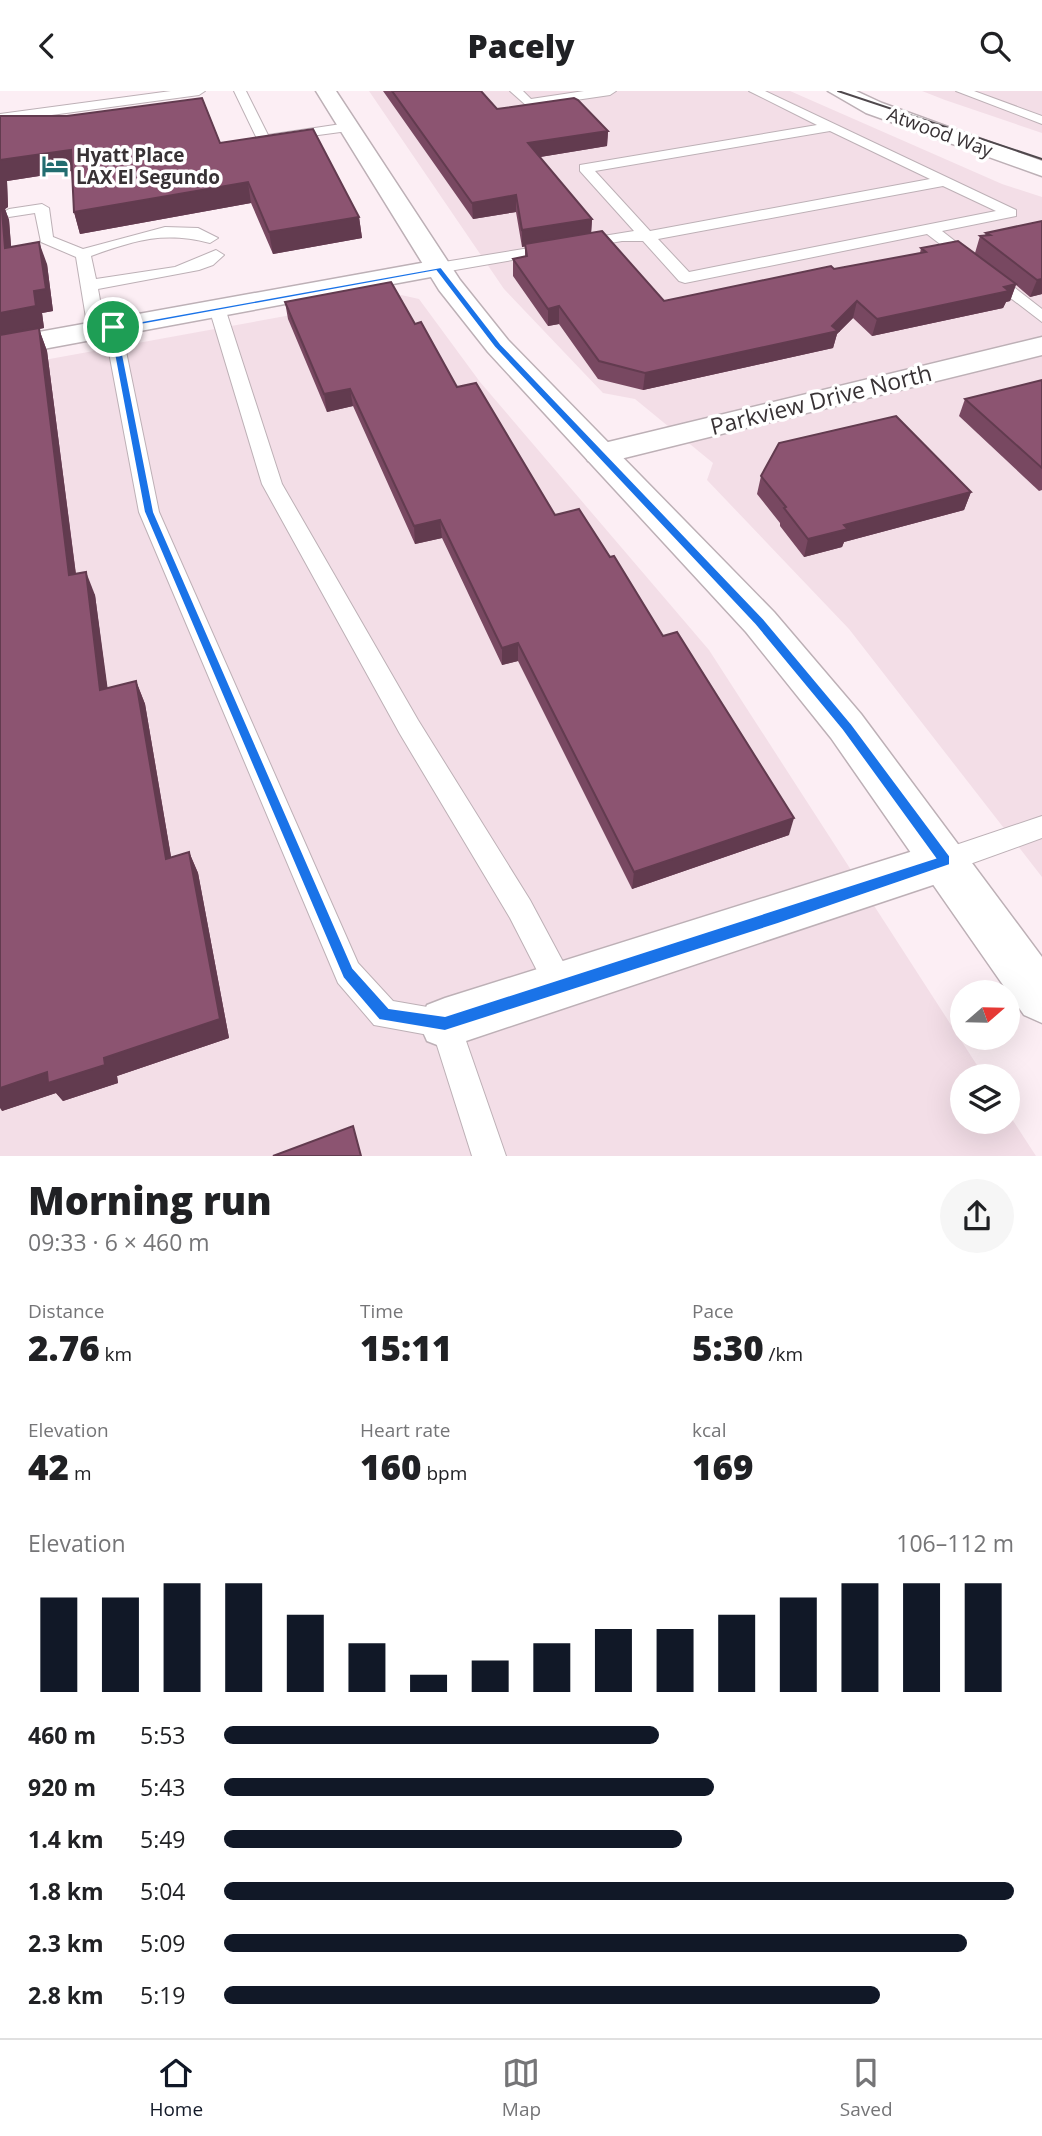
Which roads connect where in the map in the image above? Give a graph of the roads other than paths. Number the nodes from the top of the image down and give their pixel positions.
1 (199, 91) edge
2 (240, 91) edge
3 (326, 91) edge
4 (516, 91) edge
5 (610, 91) edge
6 (755, 91) edge
7 (839, 91) edge
8 (962, 91) edge
9 (0, 118) edge
10 (1042, 120) edge
11 (348, 127) junction
12 (832, 127) junction
13 (1001, 131) dead end
14 (1042, 146) edge
15 (1042, 169) edge
16 (945, 181) junction
17 (9, 213) dead end
18 (930, 229) junction
19 (647, 236) junction
20 (209, 238) dead end
21 (83, 254) junction
22 (216, 255) dead end
23 (438, 268) junction
24 (89, 285) junction
25 (217, 308) junction
26 (1042, 317) edge
27 (105, 329) junction
28 (1042, 346) edge
29 (0, 348) edge
30 (600, 454) junction
31 (1042, 827) edge
32 (945, 861) junction
33 (561, 986) junction
34 (1042, 997) edge
35 (445, 1023) junction
36 (489, 1156) edge

1 - 9 lane
2 - 11 lane
3 - 11 street
4 - 5 lane
6 - 12 lane
7 - 15 street, Atwood Way
8 - 10 lane
11 - 23 street
12 - 16 lane
12 - 19 lane
13 - 14 street, Atwood Way
16 - 18 lane
16 - 19 lane
17 - 21 lane
18 - 19 lane
18 - 26 lane
19 - 23 lane
20 - 21 lane
21 - 24 lane
22 - 24 lane
23 - 25 street
23 - 30 street
24 - 27 lane
25 - 27 street
25 - 33 lane
27 - 29 street
27 - 35 lane
28 - 30 street, Parkview Drive North
30 - 32 street
31 - 32 lane
32 - 33 street
32 - 34 street
33 - 35 street
35 - 36 lane

